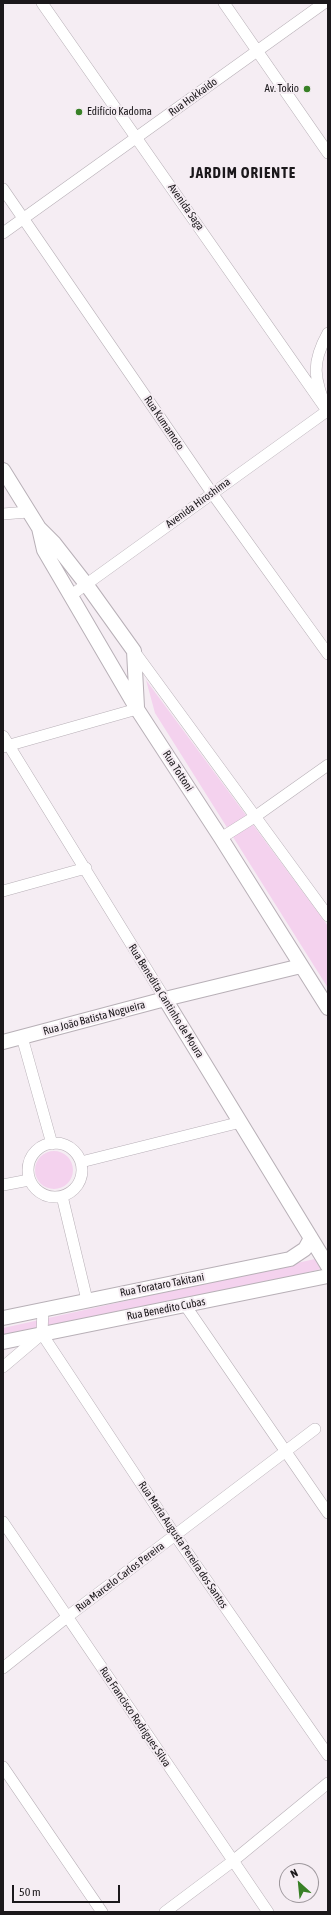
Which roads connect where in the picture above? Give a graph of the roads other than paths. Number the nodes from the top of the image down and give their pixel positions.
1 (42, 3) edge
2 (224, 3) edge
3 (324, 3) edge
4 (257, 51) junction
5 (138, 137) junction
6 (328, 153) edge
7 (3, 189) edge
8 (24, 218) junction
9 (3, 233) edge
10 (328, 333) edge
11 (328, 411) edge
12 (3, 470) edge
13 (212, 493) junction
14 (28, 512) junction
15 (3, 514) edge
16 (38, 528) junction
17 (86, 584) junction
18 (70, 596) junction
19 (134, 651) junction
20 (328, 654) edge
21 (137, 709) junction
22 (5, 743) edge
23 (328, 765) edge
24 (256, 816) junction
25 (221, 838) junction
26 (86, 868) junction
27 (3, 891) edge
28 (328, 916) edge
29 (301, 966) junction
30 (165, 999) junction
31 (328, 1008) edge
32 (22, 1037) junction
33 (3, 1042) edge
34 (241, 1122) junction
35 (52, 1144) junction
36 (81, 1162) junction
37 (29, 1180) junction
38 (3, 1185) edge
39 (62, 1196) junction
40 (311, 1238) junction
41 (279, 1262) junction
42 (328, 1266) edge
43 (328, 1276) edge
44 (283, 1285) junction
45 (87, 1300) junction
46 (185, 1305) junction
47 (43, 1309) junction
48 (3, 1318) edge
49 (42, 1334) junction
50 (3, 1342) edge
51 (3, 1367) edge
52 (315, 1428) dead end
53 (285, 1451) junction
54 (328, 1514) edge
55 (3, 1522) edge
56 (176, 1535) junction
57 (67, 1617) junction
58 (3, 1668) edge
59 (328, 1755) edge
60 (3, 1768) edge
61 (328, 1783) edge
62 (232, 1861) junction
63 (102, 1912) edge
64 (165, 1912) edge
65 (268, 1912) edge

1 - 5 street, Avenida Saga
2 - 4 street
3 - 4 street, Rua Hokkaido
4 - 5 street, Rua Hokkaido
4 - 6 street
5 - 8 street, Rua Hokkaido
5 - 11 street, Avenida Saga
7 - 8 street, Rua Kumamoto
8 - 9 street, Rua Hokkaido
8 - 13 street, Rua Kumamoto
10 - 11 street
11 - 13 street, Avenida Hiroshima
12 - 14 street, Rua Tottoni
13 - 17 street, Avenida Hiroshima
13 - 20 street, Rua Kumamoto
14 - 15 street
14 - 16 street, Rua Tottoni
16 - 17 street, Rua Tottoni
16 - 18 street, Rua Tottoni
17 - 18 street, Avenida Hiroshima
17 - 19 street, Rua Tottoni
18 - 21 street, Rua Tottoni
19 - 21 street
19 - 24 street, Rua Tottoni
21 - 22 street
21 - 25 street, Rua Tottoni
22 - 26 street, Rua Benedita Cantinho de Moura
23 - 24 street
24 - 25 street
24 - 28 street, Rua Tottoni
25 - 29 street, Rua Tottoni
26 - 27 street
26 - 30 street, Rua Benedita Cantinho de Moura
29 - 30 street, Rua João Batista Nogueira
29 - 31 street, Rua Tottoni
30 - 32 street, Rua João Batista Nogueira
30 - 34 street, Rua Benedita Cantinho de Moura
32 - 33 street, Rua João Batista Nogueira
32 - 35 street
34 - 36 street
34 - 40 street, Rua Benedita Cantinho de Moura
35 - 36 street
35 - 37 street
36 - 39 street
37 - 38 street
37 - 39 street
39 - 45 street
40 - 41 street, Rua Torataro Takitani
40 - 42 street, Rua Benedita Cantinho de Moura
41 - 44 street
41 - 45 street, Rua Torataro Takitani
43 - 44 street, Rua Benedito Cubas
44 - 46 street, Rua Benedito Cubas
45 - 47 street, Rua Torataro Takitani
46 - 49 street, Rua Benedito Cubas
46 - 53 street
47 - 48 street, Rua Torataro Takitani
47 - 49 street
49 - 50 street, Rua Benedito Cubas
49 - 51 street
49 - 56 street, Rua Maria Augusta Pereira dos Santos
52 - 53 street, Rua Marcelo Carlos Pereira
53 - 54 street
53 - 56 street, Rua Marcelo Carlos Pereira
55 - 57 street, Rua Francisco Rodrigues Silva
56 - 57 street, Rua Marcelo Carlos Pereira
56 - 59 street, Rua Maria Augusta Pereira dos Santos
57 - 58 street, Rua Marcelo Carlos Pereira
57 - 62 street, Rua Francisco Rodrigues Silva
60 - 63 street
61 - 62 street
62 - 64 street
62 - 65 street, Rua Francisco Rodrigues Silva

